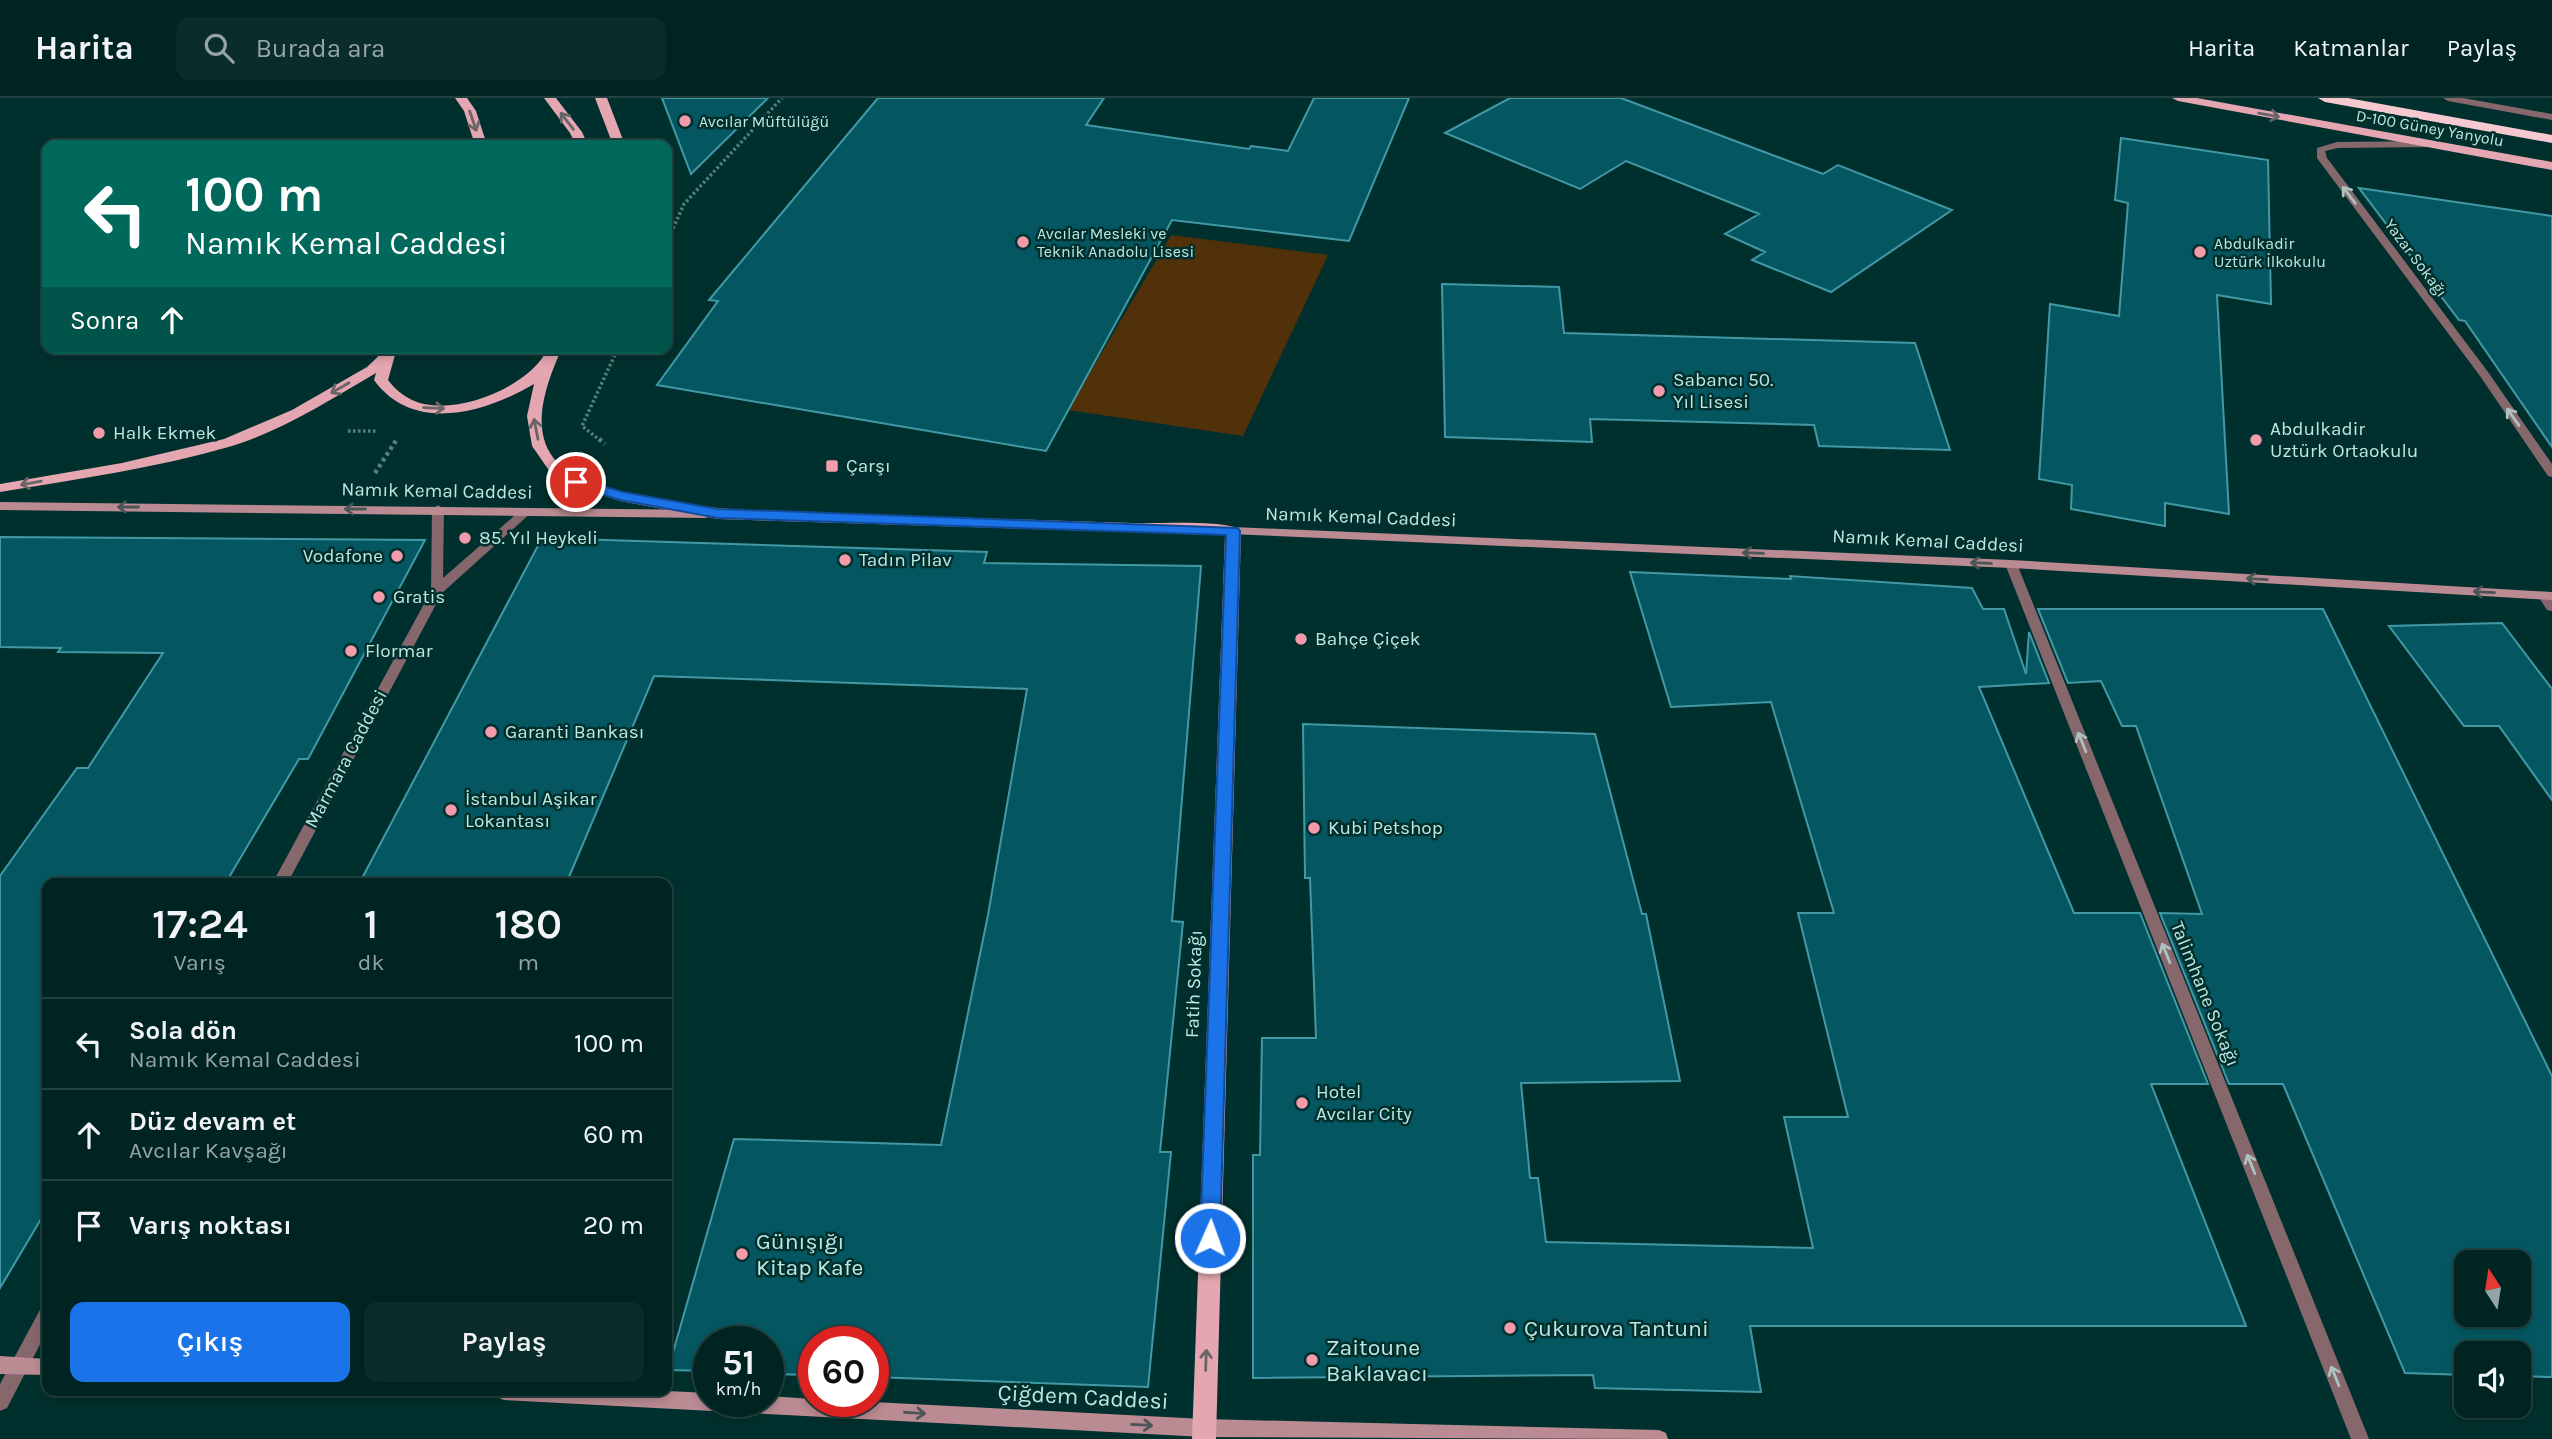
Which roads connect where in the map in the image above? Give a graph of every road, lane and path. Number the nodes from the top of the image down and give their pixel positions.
1 (461, 98) edge
2 (550, 98) edge
3 (601, 98) edge
4 (782, 98) edge
5 (2178, 98) edge
6 (2325, 98) edge
7 (2448, 98) edge
8 (2552, 117) edge
9 (2552, 139) edge
10 (479, 140) edge
11 (580, 140) edge
12 (617, 140) edge
13 (2429, 144) junction
14 (2552, 166) edge
15 (672, 231) edge
16 (388, 354) edge
17 (391, 354) edge
18 (615, 354) edge
19 (552, 355) edge
20 (338, 430) dead end
21 (389, 431) dead end
22 (402, 432) dead end
23 (605, 444) dead end
24 (2552, 473) edge
25 (384, 477) dead end
26 (0, 488) edge
27 (0, 506) edge
28 (438, 509) junction
29 (526, 512) junction
30 (718, 514) junction
31 (1233, 531) junction
32 (2011, 564) junction
33 (437, 591) junction
34 (2549, 600) edge
35 (282, 878) edge
36 (42, 1323) edge
37 (0, 1365) edge
38 (19, 1366) junction
39 (42, 1367) edge
40 (587, 1396) edge
41 (0, 1402) edge
42 (1204, 1433) edge
43 (1659, 1439) edge
44 (2360, 1439) edge

1 -> 10 main road
11 -> 2 main road
3 - 12 main road
4 - 15 path
5 -> 13 main road, D-100 Güney Yanyolu
6 - 9 highway
7 - 8 street
13 - 14 main road, D-100 Güney Yanyolu
24 -> 13 street, Yazar Sokağı
16 -> 26 main road
17 -> 19 main road
18 - 23 path
30 -> 19 main road
20 - 21 path
22 - 25 path
28 -> 27 main road, Namık Kemal Caddesi
28 - 29 main road, Namık Kemal Caddesi
28 - 33 street
29 - 30 main road, Namık Kemal Caddesi
29 - 33 street, Marmara Caddesi
30 - 31 main road, Namık Kemal Caddesi
32 -> 31 main road, Namık Kemal Caddesi
42 -> 31 main road, Fatih Sokağı
34 -> 32 main road, Namık Kemal Caddesi
44 -> 32 street, Talimhane Sokağı
33 - 35 street, Marmara Caddesi
36 - 38 street
37 - 38 main road
38 - 39 main road
38 - 41 street
40 -> 42 main road, Çiğdem Caddesi
42 - 43 main road, Çiğdem Caddesi

